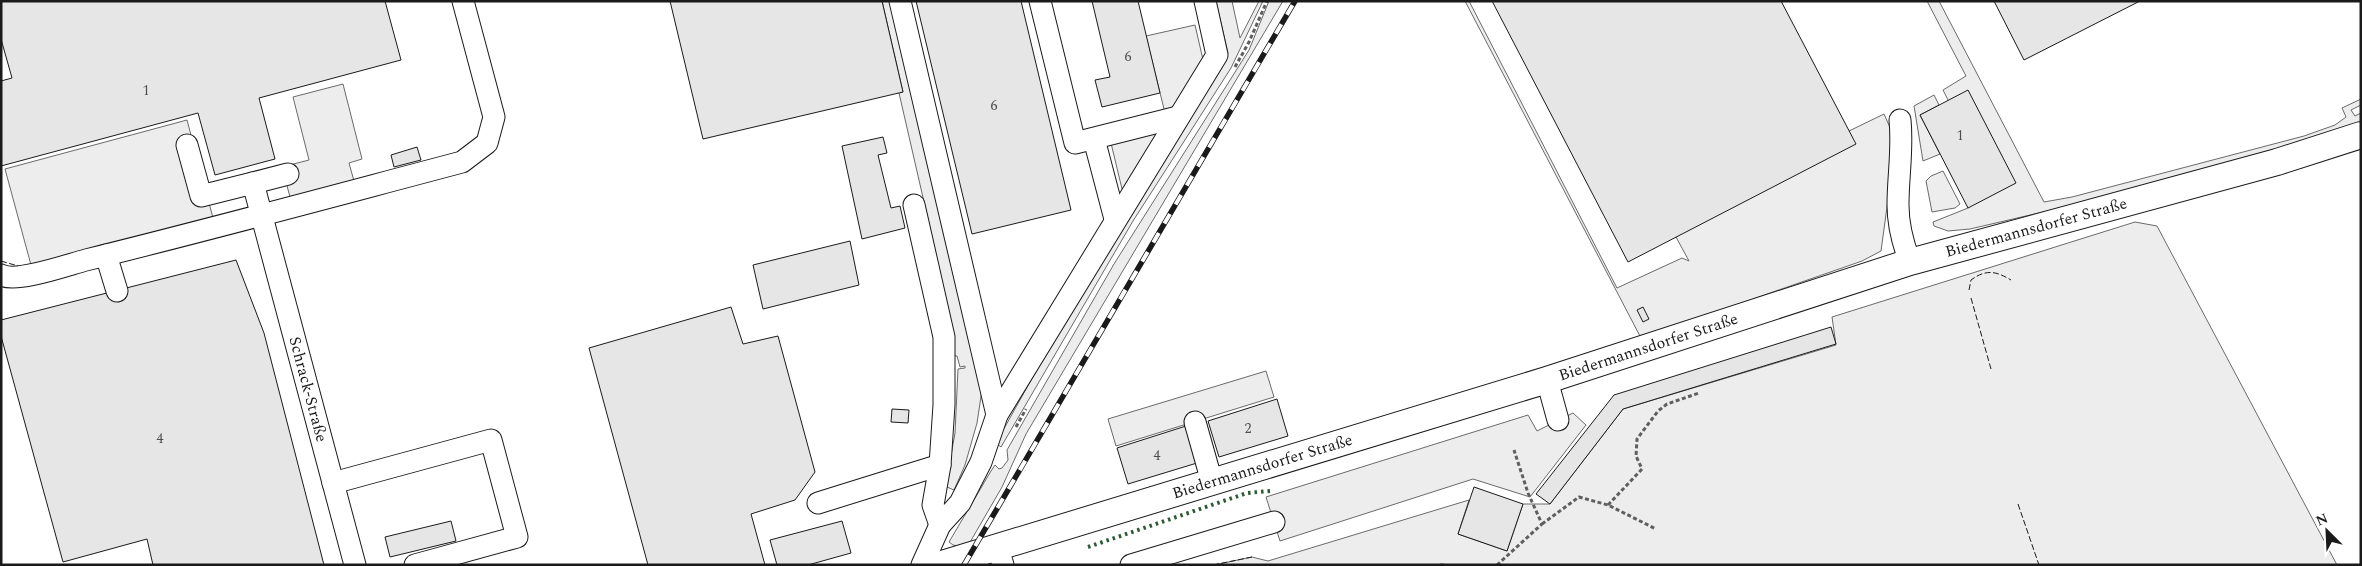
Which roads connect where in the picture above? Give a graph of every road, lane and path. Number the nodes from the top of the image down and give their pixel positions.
1 (463, 1) edge
2 (900, 1) edge
3 (1040, 1) edge
4 (1205, 1) edge
5 (1178, 117) junction
6 (1900, 120) dead end
7 (2361, 135) edge
8 (1094, 138) junction
9 (188, 145) dead end
10 (288, 174) dead end
11 (253, 183) junction
12 (914, 205) dead end
13 (261, 215) junction
14 (1115, 219) junction
15 (106, 255) junction
16 (1910, 262) junction
17 (1, 275) edge
18 (117, 291) dead end
19 (1547, 380) junction
20 (1699, 393) dead end
21 (997, 415) junction
22 (1558, 420) dead end
23 (1195, 422) dead end
24 (1514, 450) dead end
25 (940, 465) junction
26 (1212, 482) junction
27 (333, 483) junction
28 (818, 503) dead end
29 (1608, 505) junction
30 (1274, 522) dead end
31 (1542, 524) junction
32 (940, 525) junction
33 (1656, 529) dead end
34 (1001, 556) edge
35 (356, 565) edge
36 (415, 565) edge
37 (922, 565) edge
38 (939, 565) edge
39 (1131, 565) edge
40 (1440, 565) edge
41 (1444, 565) edge
42 (1497, 565) edge

1 - 13 street
2 - 21 street
3 - 8 street
4 - 5 street
5 - 8 street
5 - 14 street
6 - 16 street
7 - 16 main road, Biedermannsdorfer Straße
8 - 14 street
9 - 11 street
10 - 11 street
11 - 13 street, Schrack-Straße
12 - 25 street
13 - 15 street
13 - 27 street, Schrack-Straße
14 - 21 street
15 - 17 street
15 - 18 street
16 - 19 main road, Biedermannsdorfer Straße
19 - 22 street
19 - 26 main road, Biedermannsdorfer Straße
20 - 29 path
21 - 32 street
23 - 26 street
24 - 31 path
25 - 28 street
25 - 32 street
26 - 34 main road, Biedermannsdorfer Straße
27 - 35 street, Schrack-Straße
27 - 36 street
29 - 31 path
29 - 33 path
30 - 39 street
31 - 42 path
32 - 37 street
34 - 38 main road, Biedermannsdorfer Straße
40 - 41 path

